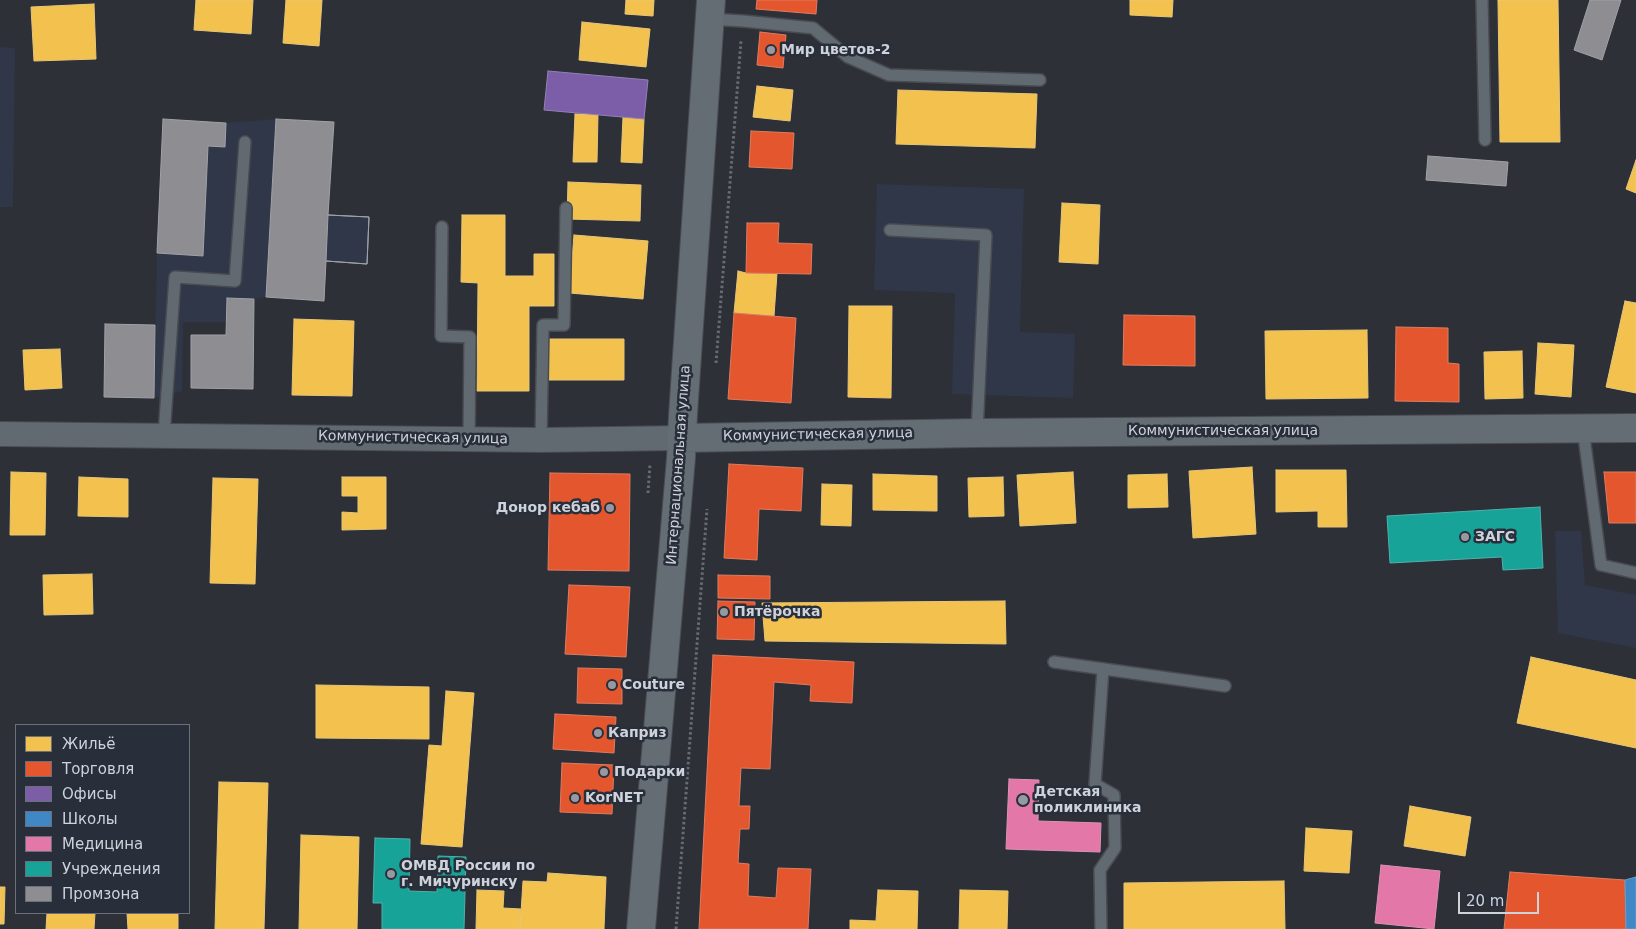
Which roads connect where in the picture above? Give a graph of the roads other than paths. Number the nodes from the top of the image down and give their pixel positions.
1 (1482, 0) edge
2 (710, 9) edge
3 (1040, 80) dead end
4 (1485, 140) dead end
5 (245, 142) dead end
6 (566, 208) dead end
7 (442, 227) dead end
8 (890, 230) dead end
9 (1583, 428) junction
10 (1636, 428) edge
11 (977, 433) junction
12 (0, 434) edge
13 (164, 436) junction
14 (682, 438) junction
15 (469, 439) junction
16 (541, 440) junction
17 (1636, 573) edge
18 (1054, 662) dead end
19 (1103, 669) junction
20 (1226, 686) dead end
21 (641, 929) edge
22 (1101, 929) edge

1 - 4 lane
2 - 3 lane
2 - 14 street, Интернациональная улица
5 - 13 lane
6 - 16 lane
7 - 15 lane
8 - 11 lane
9 - 10 street, Коммунистическая улица
9 - 11 street, Коммунистическая улица
9 - 17 lane
11 - 14 street, Коммунистическая улица
12 - 13 street, Коммунистическая улица
13 - 15 street, Коммунистическая улица
14 - 16 street, Коммунистическая улица
14 - 21 street, Интернациональная улица
15 - 16 street, Коммунистическая улица
18 - 19 lane
19 - 20 lane
19 - 22 lane

